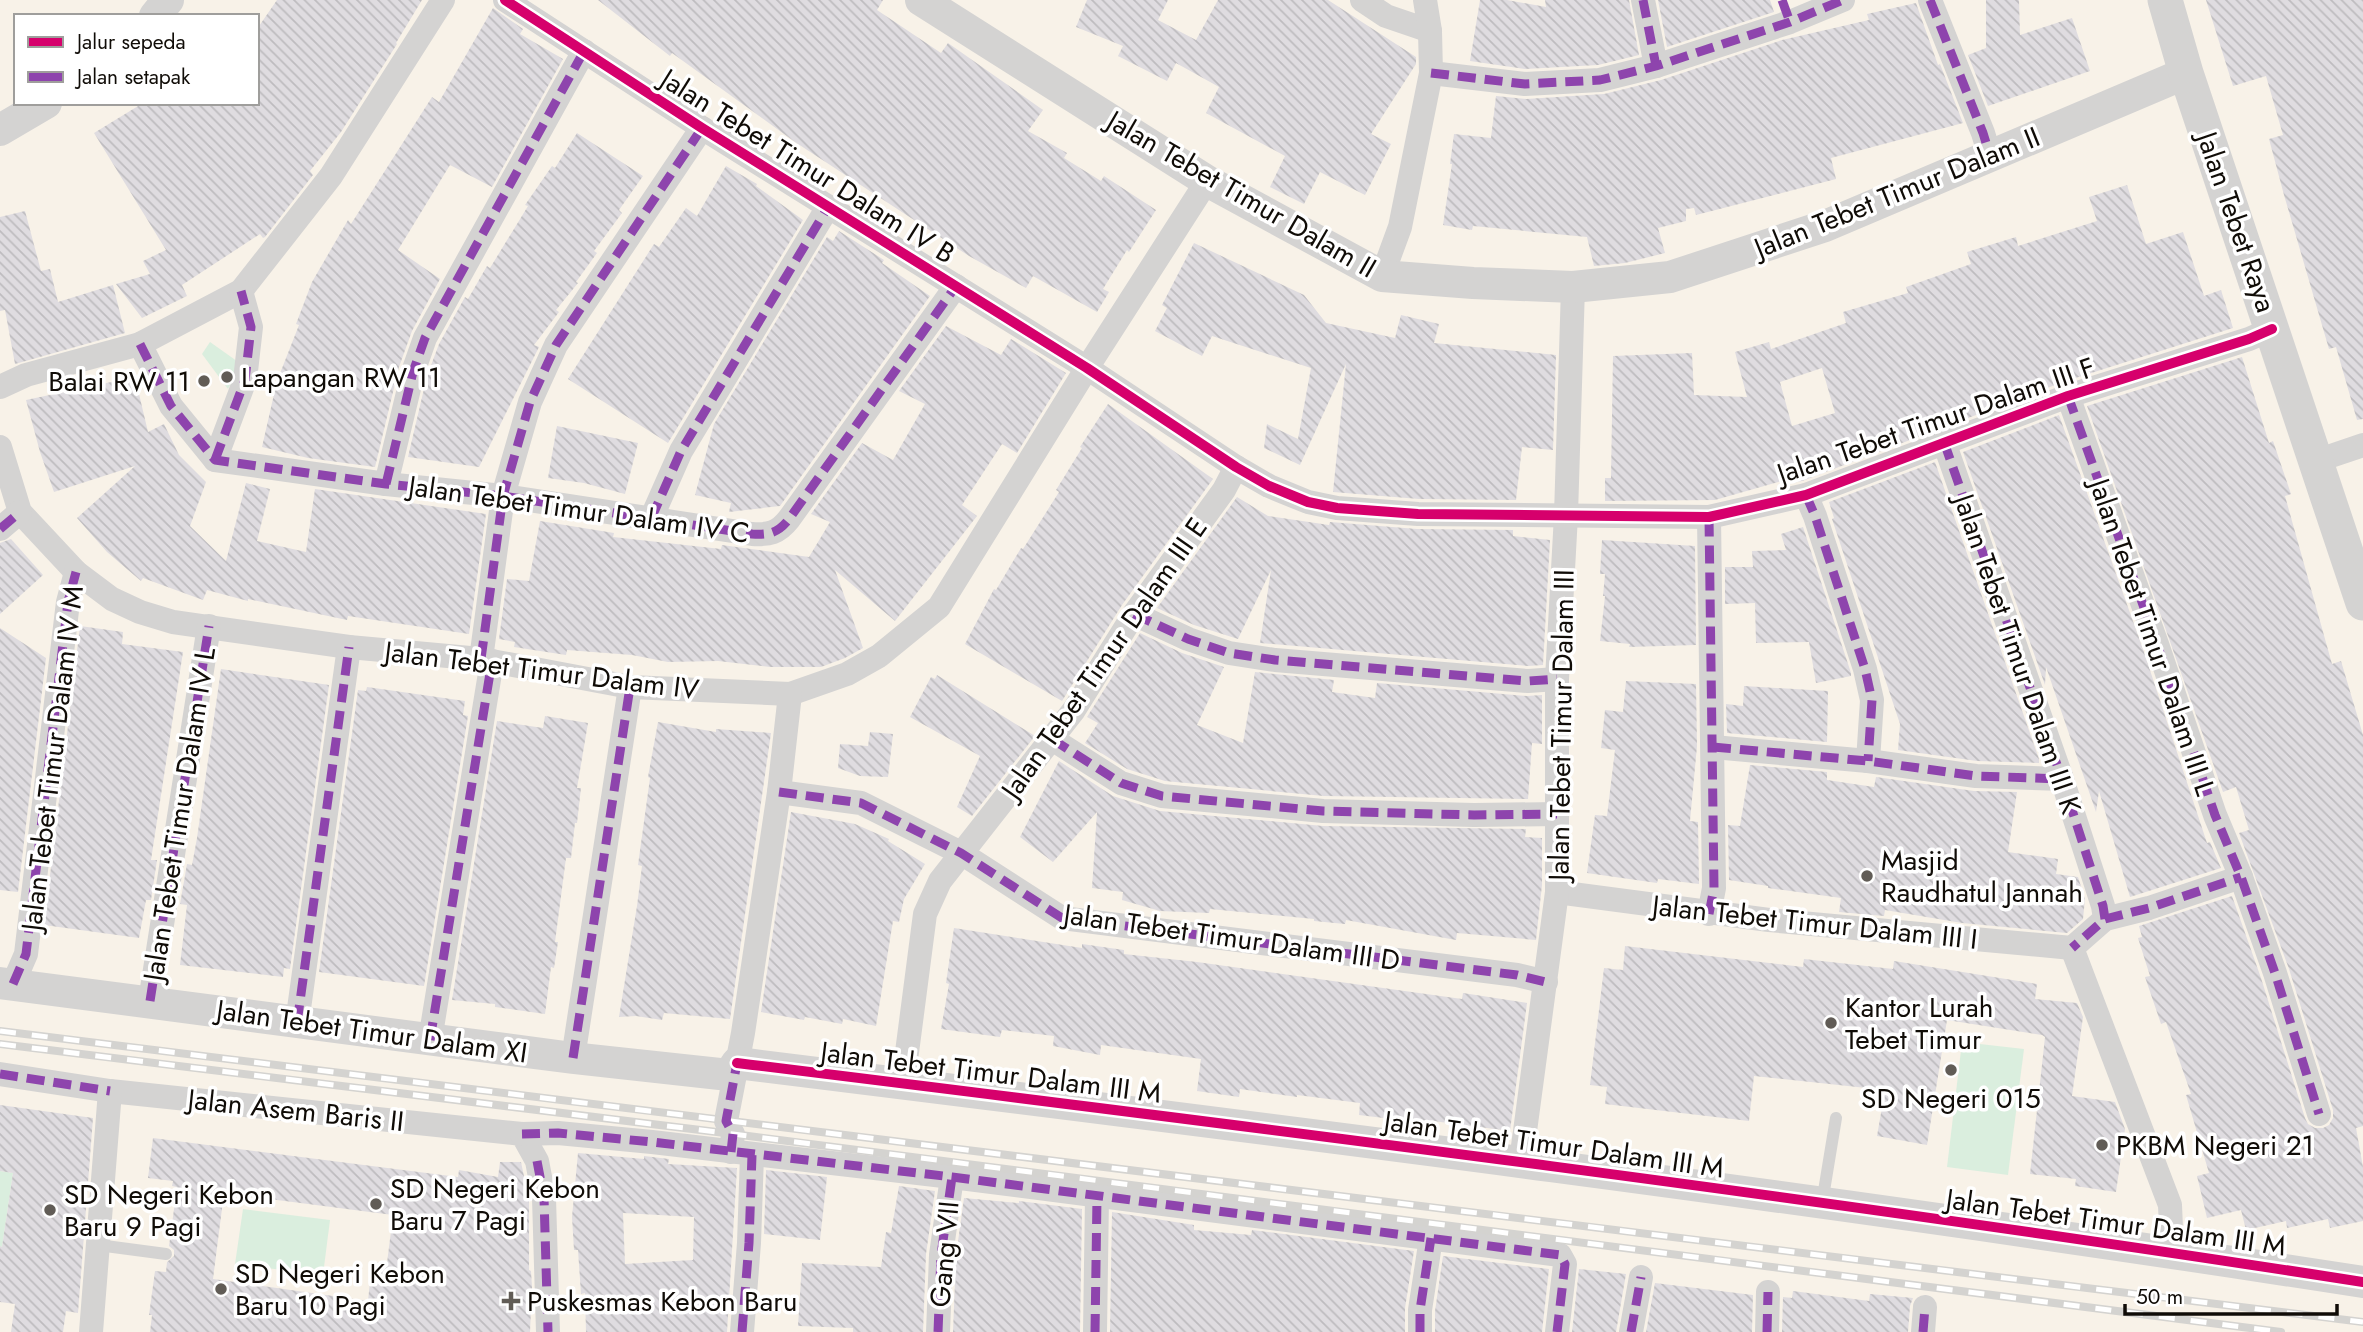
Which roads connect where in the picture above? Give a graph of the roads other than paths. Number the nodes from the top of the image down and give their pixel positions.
1 (168, 0) edge
2 (443, 0) edge
3 (505, 0) edge
4 (921, 0) edge
5 (1362, 0) edge
6 (1425, 0) edge
7 (1643, 0) edge
8 (1843, 0) edge
9 (1930, 0) edge
10 (2165, 0) edge
11 (1786, 11) edge
12 (157, 14) edge
13 (1430, 31) junction
14 (584, 51) junction
15 (1656, 66) junction
16 (1432, 73) junction
17 (2186, 73) junction
18 (43, 105) edge
19 (702, 128) junction
20 (0, 130) edge
21 (1990, 156) junction
22 (1207, 181) junction
23 (828, 207) junction
24 (1382, 276) junction
25 (956, 286) junction
26 (1573, 287) junction
27 (241, 291) junction
28 (2273, 329) junction
29 (140, 344) junction
30 (1087, 368) junction
31 (0, 387) edge
32 (2068, 396) junction
33 (1944, 442) junction
34 (2363, 445) edge
35 (0, 447) edge
36 (215, 460) junction
37 (2316, 461) junction
38 (1236, 467) junction
39 (386, 484) junction
40 (1806, 495) junction
41 (503, 496) junction
42 (20, 512) junction
43 (1566, 514) junction
44 (1709, 517) junction
45 (651, 519) junction
46 (0, 529) edge
47 (76, 572) junction
48 (2363, 603) edge
49 (1134, 614) junction
50 (209, 626) junction
51 (349, 647) junction
52 (486, 660) junction
53 (1557, 678) junction
54 (630, 687) junction
55 (790, 694) junction
56 (1052, 739) junction
57 (1713, 747) junction
58 (1868, 761) junction
59 (2062, 779) junction
60 (779, 792) junction
61 (1557, 814) junction
62 (961, 853) junction
63 (2241, 877) junction
64 (1558, 892) junction
65 (1709, 914) junction
66 (2105, 919) junction
67 (2072, 948) junction
68 (1546, 982) junction
69 (7, 984) edge
70 (150, 1001) junction
71 (297, 1023) junction
72 (430, 1040) junction
73 (573, 1058) junction
74 (737, 1063) junction
75 (0, 1074) edge
76 (903, 1083) junction
77 (110, 1091) junction
78 (2319, 1114) dead end
79 (1836, 1118) dead end
80 (522, 1134) junction
81 (741, 1153) junction
82 (1521, 1161) junction
83 (952, 1177) junction
84 (1097, 1197) junction
85 (1822, 1203) junction
86 (1431, 1238) junction
87 (97, 1245) junction
88 (2172, 1252) junction
89 (166, 1254) dead end
90 (1641, 1277) dead end
91 (2363, 1282) edge
92 (1768, 1292) dead end
93 (1925, 1307) dead end
94 (91, 1332) edge
95 (548, 1332) edge
96 (742, 1332) edge
97 (938, 1332) edge
98 (1095, 1332) edge
99 (1419, 1332) edge
100 (1557, 1332) edge
101 (1631, 1332) edge
102 (1767, 1332) edge
103 (1923, 1332) edge

1 - 12 street
2 - 27 street
3 - 14 street, Jalan Tebet Timur Dalam IV B
4 - 22 street, Jalan Tebet Timur Dalam II
5 - 13 street
6 - 13 street
7 - 15 street
8 - 11 street
9 - 21 street
10 - 17 main road, Jalan Tebet Raya
11 - 15 street
13 - 16 street
14 - 19 street, Jalan Tebet Timur Dalam IV B
14 - 39 street
15 - 16 street
16 - 24 street
17 - 21 street, Jalan Tebet Timur Dalam II
17 - 28 main road, Jalan Tebet Raya
18 - 20 street
19 - 23 street, Jalan Tebet Timur Dalam IV B
19 - 41 street
21 - 26 street, Jalan Tebet Timur Dalam II
22 - 24 street, Jalan Tebet Timur Dalam II
22 - 30 street, Jalan Tebet Timur Dalam IV
23 - 25 street, Jalan Tebet Timur Dalam IV B
23 - 45 street
24 - 26 street, Jalan Tebet Timur Dalam II
25 - 30 street, Jalan Tebet Timur Dalam IV B
25 - 45 street, Jalan Tebet Timur Dalam IV C
26 - 43 street, Jalan Tebet Timur Dalam III
27 - 29 street
27 - 36 street
28 - 32 street, Jalan Tebet Timur Dalam III F
28 - 37 main road, Jalan Tebet Raya
29 - 31 street
29 - 36 street
30 - 38 street, Jalan Tebet Timur Dalam IV B
30 - 55 street, Jalan Tebet Timur Dalam IV
32 - 33 street, Jalan Tebet Timur Dalam III F
32 - 63 street, Jalan Tebet Timur Dalam III L
33 - 40 street, Jalan Tebet Timur Dalam III F
33 - 59 street, Jalan Tebet Timur Dalam III K
34 - 37 street
35 - 42 street, Jalan Tebet Timur Dalam IV
36 - 39 street, Jalan Tebet Timur Dalam IV C
37 - 48 main road, Jalan Tebet Raya
38 - 43 street, Jalan Tebet Timur Dalam III F
38 - 49 street, Jalan Tebet Timur Dalam III E
39 - 41 street, Jalan Tebet Timur Dalam IV C
40 - 44 street, Jalan Tebet Timur Dalam III F
40 - 58 street
41 - 45 street, Jalan Tebet Timur Dalam IV C
41 - 52 street
42 - 46 street
42 - 47 street, Jalan Tebet Timur Dalam IV
43 - 44 street, Jalan Tebet Timur Dalam III F
43 - 53 street, Jalan Tebet Timur Dalam III
44 - 57 street
47 - 50 street, Jalan Tebet Timur Dalam IV
47 - 69 street, Jalan Tebet Timur Dalam IV M
49 - 53 street
49 - 56 street, Jalan Tebet Timur Dalam III E
50 - 51 street, Jalan Tebet Timur Dalam IV
50 - 70 street, Jalan Tebet Timur Dalam IV L
51 - 52 street, Jalan Tebet Timur Dalam IV
51 - 71 street
52 - 54 street, Jalan Tebet Timur Dalam IV
52 - 72 street
53 - 61 street, Jalan Tebet Timur Dalam III
54 - 55 street, Jalan Tebet Timur Dalam IV
54 - 73 street
55 - 60 street
56 - 61 street
56 - 62 street, Jalan Tebet Timur Dalam III E
57 - 58 street
57 - 65 street
58 - 59 street
59 - 66 street, Jalan Tebet Timur Dalam III K
60 - 62 street, Jalan Tebet Timur Dalam III D
60 - 74 street
61 - 64 street, Jalan Tebet Timur Dalam III
62 - 68 street, Jalan Tebet Timur Dalam III D
62 - 76 street, Jalan Tebet Timur Dalam III E
63 - 66 street
63 - 78 street, Jalan Tebet Timur Dalam III L
64 - 65 street, Jalan Tebet Timur Dalam III I
64 - 68 street, Jalan Tebet Timur Dalam III
65 - 67 street, Jalan Tebet Timur Dalam III I
66 - 67 street
67 - 88 street
68 - 82 street, Jalan Tebet Timur Dalam III
69 - 70 street, Jalan Tebet Timur Dalam XI
70 - 71 street, Jalan Tebet Timur Dalam XI
71 - 72 street, Jalan Tebet Timur Dalam XI
72 - 73 street, Jalan Tebet Timur Dalam XI
73 - 74 street, Jalan Tebet Timur Dalam XI
74 - 76 street, Jalan Tebet Timur Dalam III M
74 - 81 street
75 - 77 street, Jalan Asem Baris II
76 - 82 street, Jalan Tebet Timur Dalam III M
77 - 80 street, Jalan Asem Baris II
77 - 87 street
79 - 85 lane
80 - 81 street, Jalan Asem Baris II
80 - 95 street
81 - 83 street, Jalan Asem Baris II
81 - 96 street
82 - 85 street, Jalan Tebet Timur Dalam III M
83 - 84 street, Jalan Asem Baris II
83 - 97 street, Gang VII
84 - 86 street, Jalan Asem Baris II
84 - 98 street
85 - 88 street, Jalan Tebet Timur Dalam III M
86 - 99 street
86 - 100 street, Jalan Asem Baris II
87 - 89 lane
87 - 94 street
88 - 91 street, Jalan Tebet Timur Dalam III M
90 - 101 street
92 - 102 street
93 - 103 street

